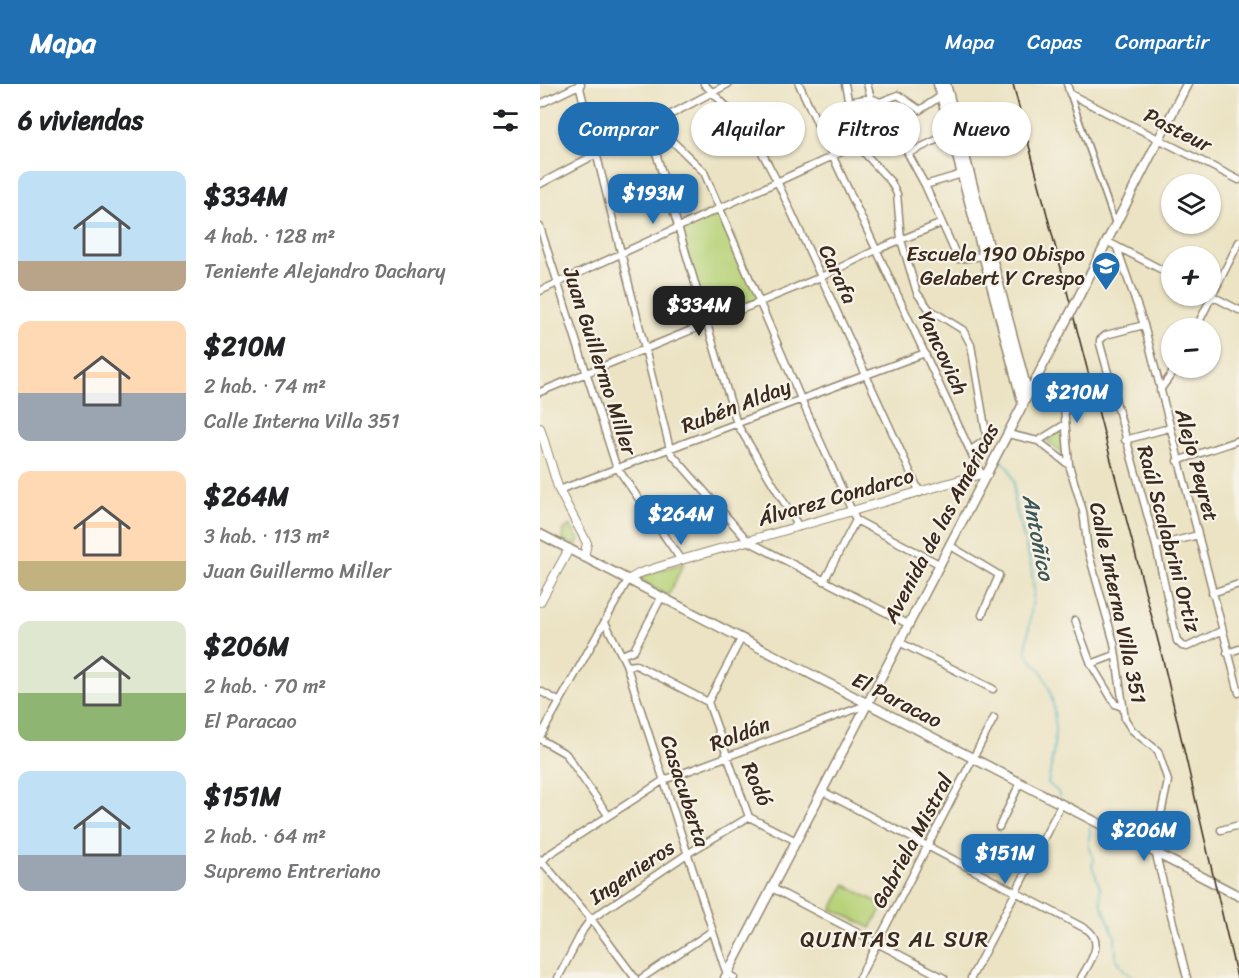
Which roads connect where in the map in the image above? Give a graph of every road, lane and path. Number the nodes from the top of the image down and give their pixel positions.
1 (579, 84) edge
2 (704, 84) edge
3 (728, 84) edge
4 (799, 84) edge
5 (845, 84) edge
6 (867, 84) edge
7 (938, 84) edge
8 (946, 84) edge
9 (1067, 84) edge
10 (1187, 84) edge
11 (712, 92) junction
12 (1070, 94) junction
13 (941, 96) junction
14 (871, 98) junction
15 (584, 102) edge
16 (847, 102) joint
17 (880, 102) joint
18 (908, 102) edge
19 (943, 102) edge
20 (540, 104) edge
21 (679, 109) edge
22 (920, 110) edge
23 (817, 121) edge
24 (1160, 138) junction
25 (679, 148) edge
26 (590, 156) edge
27 (598, 156) edge
28 (660, 156) edge
29 (832, 156) edge
30 (834, 156) edge
31 (867, 156) edge
32 (910, 156) edge
33 (958, 156) edge
34 (963, 174) junction
35 (1239, 180) edge
36 (777, 181) junction
37 (540, 184) edge
38 (925, 185) junction
39 (720, 206) junction
40 (942, 223) junction
41 (1115, 223) junction
42 (679, 226) junction
43 (540, 227) edge
44 (901, 240) junction
45 (1106, 241) junction
46 (1239, 242) edge
47 (1117, 248) junction
48 (876, 250) junction
49 (621, 253) junction
50 (984, 256) junction
51 (1161, 270) edge
52 (821, 277) junction
53 (1221, 277) edge
54 (557, 283) junction
55 (540, 291) edge
56 (760, 300) junction
57 (1221, 301) edge
58 (1239, 310) edge
59 (707, 323) junction
60 (1144, 325) junction
61 (646, 349) junction
62 (925, 353) junction
63 (1020, 367) junction
64 (587, 373) junction
65 (866, 375) junction
66 (1037, 376) junction
67 (1169, 378) edge
68 (1062, 385) dead end
69 (1160, 390) junction
70 (540, 392) edge
71 (1028, 394) junction
72 (801, 399) junction
73 (1023, 405) junction
74 (737, 424) junction
75 (1064, 425) junction
76 (1169, 428) junction
77 (540, 429) edge
78 (1008, 434) junction
79 (1125, 440) junction
80 (1239, 440) edge
81 (1038, 441) junction
82 (670, 450) junction
83 (970, 450) junction
84 (1177, 461) junction
85 (1069, 465) junction
86 (617, 469) junction
87 (984, 474) junction
88 (559, 490) junction
89 (920, 493) junction
90 (851, 512) junction
91 (856, 520) junction
92 (799, 527) junction
93 (540, 534) edge
94 (1198, 535) junction
95 (748, 541) junction
96 (949, 545) junction
97 (1156, 546) junction
98 (569, 549) junction
99 (584, 557) junction
100 (681, 560) junction
101 (939, 564) junction
102 (628, 580) junction
103 (824, 580) junction
104 (1239, 584) edge
105 (1212, 593) junction
106 (662, 598) junction
107 (540, 602) edge
108 (982, 615) dead end
109 (1075, 620) dead end
110 (605, 622) junction
111 (908, 624) junction
112 (1221, 631) junction
113 (741, 639) junction
114 (899, 642) junction
115 (1239, 649) edge
116 (1227, 652) junction
117 (622, 655) junction
118 (1115, 656) junction
119 (1091, 664) junction
120 (627, 666) junction
121 (993, 689) dead end
122 (540, 691) edge
123 (1239, 693) edge
124 (560, 702) junction
125 (708, 702) junction
126 (866, 705) junction
127 (1122, 707) junction
128 (994, 718) dead end
129 (540, 738) edge
130 (727, 757) junction
131 (973, 759) junction
132 (664, 780) junction
133 (1020, 783) junction
134 (822, 791) junction
135 (1061, 805) junction
136 (608, 815) junction
137 (749, 817) junction
138 (1239, 825) edge
139 (999, 827) dead end
140 (1221, 830) dead end
141 (796, 841) junction
142 (928, 846) junction
143 (1156, 853) junction
144 (687, 854) junction
145 (541, 861) edge
146 (772, 888) junction
147 (1015, 892) junction
148 (1239, 896) edge
149 (591, 919) junction
150 (712, 931) junction
151 (878, 943) junction
152 (729, 976) edge
153 (558, 978) edge
154 (635, 978) edge
155 (642, 978) edge
156 (859, 978) edge
157 (944, 978) edge
158 (971, 978) edge
159 (1081, 978) edge
160 (1187, 978) edge

1 - 15 street
1 - 20 street
2 - 11 street, Carafa
3 - 11 street
4 - 23 street, Yancovich
5 - 16 street
6 - 14 street
7 - 13 main road
8 - 63 main road
9 - 12 street
10 - 24 main road, Avenida de las Américas
11 - 21 street
11 - 36 street, Carafa
12 - 24 street, Pasteur
12 - 41 street
13 - 19 main road
13 - 22 street
14 - 16 street
14 - 17 street
17 - 18 street
24 - 35 street, Pasteur
24 - 41 main road, Avenida de las Américas
25 - 39 street
26 - 37 street
27 - 49 street
28 - 42 street
29 - 36 street
30 - 48 street, Yancovich
31 - 44 street
32 - 38 street
33 - 34 main road
34 - 38 street
34 - 50 main road
36 - 39 street
36 - 52 street, Carafa
38 - 40 street
39 - 42 street
39 - 56 street
40 - 44 street
40 - 50 street
41 - 45 main road, Avenida de las Américas
42 - 49 street
42 - 59 street
43 - 54 street, Juan Guillermo Miller
44 - 48 street
44 - 83 street
45 - 47 street
45 - 66 main road, Avenida de las Américas, bridge
46 - 53 street
47 - 51 street
47 - 60 street, Alejo Peyret
48 - 52 street
48 - 62 street, Yancovich
49 - 54 street
49 - 61 street
50 - 73 main road
52 - 56 street
52 - 65 street, Carafa
54 - 55 street
54 - 64 street, Juan Guillermo Miller
56 - 59 street
56 - 72 street
57 - 58 street
59 - 61 street
59 - 74 street
60 - 69 street, Alejo Peyret
60 - 79 street, Raúl Scalabrini Ortiz
61 - 64 street
61 - 82 street
62 - 65 street, Rubén Alday
62 - 83 street, Yancovich
63 - 66 main road
63 - 71 main road
64 - 70 street
64 - 86 street, Juan Guillermo Miller
65 - 72 street, Rubén Alday
65 - 89 street, Carafa
66 - 71 main road, Avenida de las Américas
67 - 69 street
68 - 75 street, Calle Interna Villa 351
69 - 76 street, Alejo Peyret
71 - 73 main road, Avenida de las Américas
72 - 74 street, Rubén Alday
72 - 90 street
73 - 78 main road, Avenida de las Américas
74 - 82 street, Rubén Alday
74 - 92 street
75 - 81 street
75 - 85 street, Calle Interna Villa 351
76 - 79 street
76 - 84 street, Alejo Peyret
77 - 88 street
78 - 81 street
78 - 87 main road, Avenida de las Américas
79 - 97 street, Raúl Scalabrini Ortiz
80 - 84 street
81 - 85 street
82 - 86 street, Rubén Alday
82 - 95 street
83 - 87 street, Yancovich
84 - 94 street, Alejo Peyret
85 - 118 street, Calle Interna Villa 351
86 - 88 street, Rubén Alday
86 - 100 street, Juan Guillermo Miller
87 - 89 street, Álvarez Condarco
87 - 96 main road, Avenida de las Américas
88 - 99 street
89 - 90 street, Álvarez Condarco
90 - 91 street
90 - 92 street, Álvarez Condarco
91 - 101 street
91 - 103 street
92 - 95 street, Álvarez Condarco
93 - 98 main road, El Paracao
94 - 97 street
94 - 105 street, Alejo Peyret
95 - 100 street, Álvarez Condarco
95 - 103 street
96 - 101 main road, Avenida de las Américas
96 - 108 street
97 - 112 street, Raúl Scalabrini Ortiz
98 - 99 main road, El Paracao
98 - 107 street
99 - 102 main road, El Paracao
100 - 102 street, Álvarez Condarco
101 - 111 main road, Avenida de las Américas
102 - 106 main road, El Paracao
102 - 110 street
103 - 111 street
104 - 105 street
105 - 112 street, Alejo Peyret
106 - 113 main road, El Paracao
106 - 117 street
109 - 119 street
110 - 117 street, Casacuberta
110 - 124 street
111 - 114 main road, Avenida de las Américas
112 - 116 street, Alejo Peyret
113 - 125 street
113 - 126 main road, El Paracao
114 - 121 street
114 - 126 main road, Avenida de las Américas
115 - 116 street
116 - 123 street, Alejo Peyret
117 - 120 street, Casacuberta
118 - 119 street
118 - 127 street, Calle Interna Villa 351
119 - 127 street
120 - 125 street
120 - 132 street, Casacuberta
122 - 124 street
124 - 129 street
125 - 130 street, Rodó
126 - 130 street, Roldán
126 - 131 main road, El Paracao
126 - 134 main road, Avenida de las Américas
127 - 143 street, Calle Interna Villa 351
128 - 131 street, Gabriela Mistral
129 - 136 street
130 - 132 street, Roldán
130 - 137 street, Rodó
131 - 133 main road, El Paracao
131 - 142 street, Gabriela Mistral
132 - 136 street, Roldán
132 - 144 street, Casacuberta
133 - 135 main road, El Paracao
133 - 139 street
134 - 141 main road, Avenida de las Américas
134 - 142 street
135 - 143 main road, El Paracao
135 - 147 street
136 - 145 street, Roldán
137 - 141 street, Rodó
137 - 144 street, Ingenieros
138 - 140 street
141 - 146 main road, Avenida de las Américas
142 - 147 street
142 - 151 street, Gabriela Mistral
143 - 148 main road, El Paracao
143 - 160 street, Calle Interna Villa 351
144 - 149 street, Ingenieros
144 - 150 street, Casacuberta
145 - 149 street
146 - 151 street
146 - 152 main road, Avenida de las Américas
147 - 158 street
147 - 159 street
149 - 153 street, Ingenieros
149 - 154 street
150 - 152 street, Casacuberta
150 - 155 street
151 - 156 street, Gabriela Mistral
151 - 157 street

